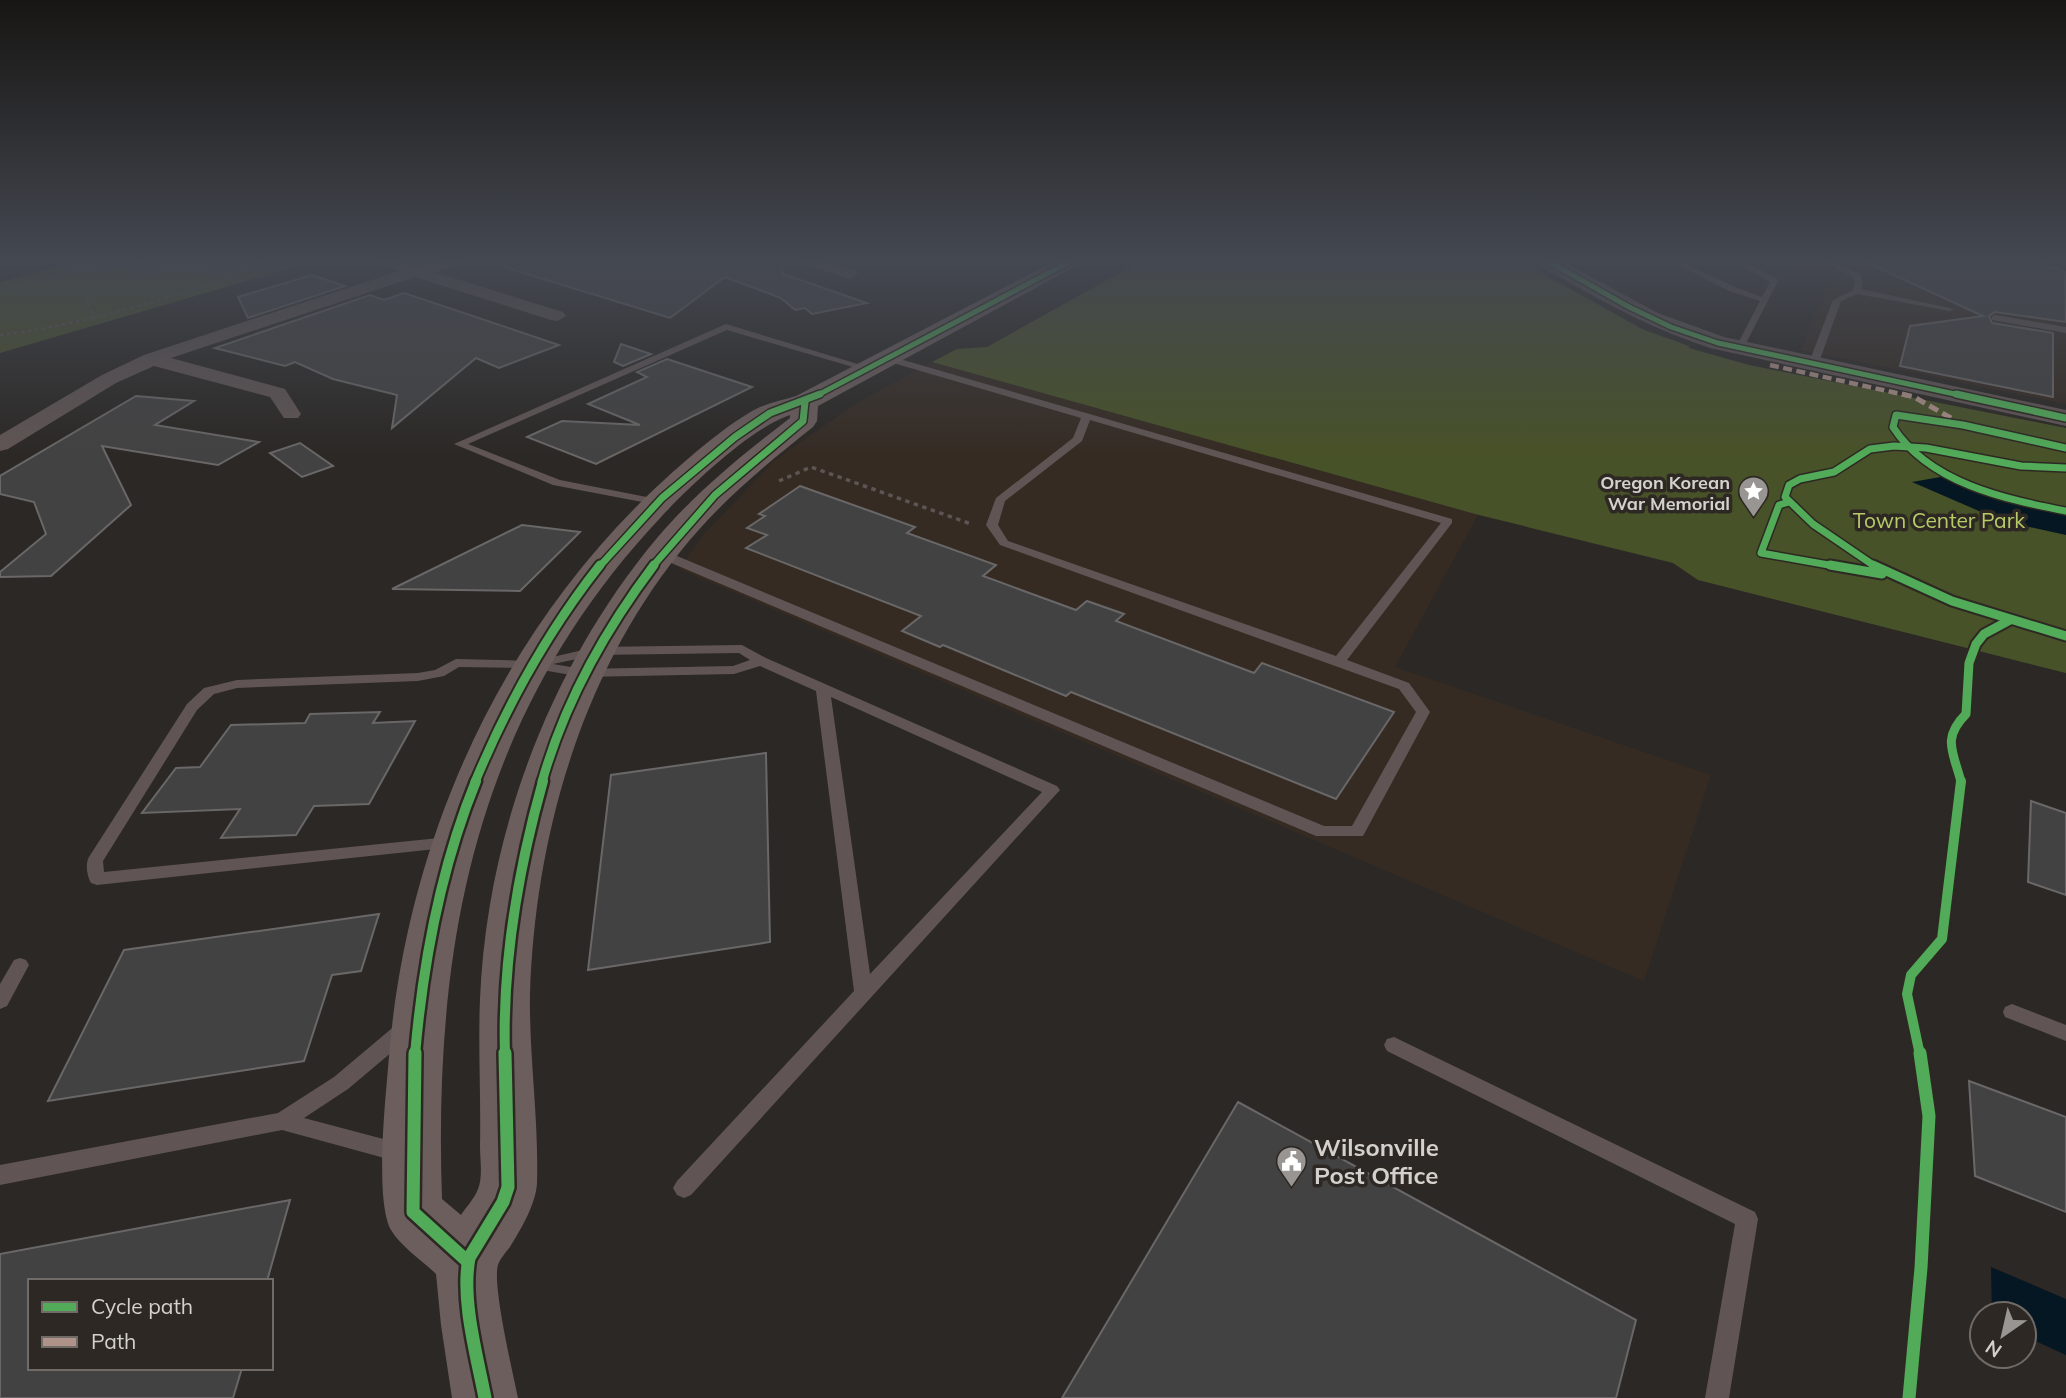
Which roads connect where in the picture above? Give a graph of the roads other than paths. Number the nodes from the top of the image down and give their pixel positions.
1 (247, 325) edge
2 (948, 325) edge
3 (1666, 325) edge
4 (1751, 325) edge
5 (1828, 325) edge
6 (2040, 325) edge
7 (2066, 330) edge
8 (1739, 349) junction
9 (151, 359) junction
10 (876, 363) junction
11 (1813, 365) junction
12 (805, 402) junction
13 (291, 414) dead end
14 (1086, 416) junction
15 (2066, 418) edge
16 (0, 444) edge
17 (658, 502) junction
18 (661, 554) junction
19 (761, 661) junction
20 (590, 662) junction
21 (1339, 662) junction
22 (530, 664) junction
23 (823, 688) junction
24 (454, 842) junction
25 (20, 965) dead end
26 (864, 994) junction
27 (0, 1001) edge
28 (2012, 1012) dead end
29 (419, 1017) junction
30 (2066, 1033) edge
31 (1394, 1045) dead end
32 (282, 1121) junction
33 (412, 1155) junction
34 (0, 1175) edge
35 (684, 1188) dead end
36 (467, 1261) junction
37 (485, 1398) edge
38 (1717, 1398) edge

1 - 9 street
2 - 10 main road
3 - 8 street
4 - 8 lane
5 - 11 lane
6 - 7 lane
8 - 11 street
9 - 13 street
9 - 16 street
10 - 12 main road
10 - 14 lane
10 - 17 lane
11 - 15 street
12 - 17 main road
12 - 18 main road
14 - 21 lane
14 - 21 lane
17 - 22 main road
18 - 20 main road
18 - 21 lane
19 - 20 lane
19 - 20 lane
19 - 23 lane
20 - 22 lane
20 - 22 lane
20 - 36 main road
22 - 24 main road
22 - 24 lane
23 - 26 lane
23 - 26 lane
24 - 29 main road
25 - 27 lane
26 - 35 lane
28 - 30 lane
29 - 32 lane
29 - 33 main road
31 - 38 lane
32 - 33 lane
32 - 34 lane
33 - 36 main road
36 - 37 main road

